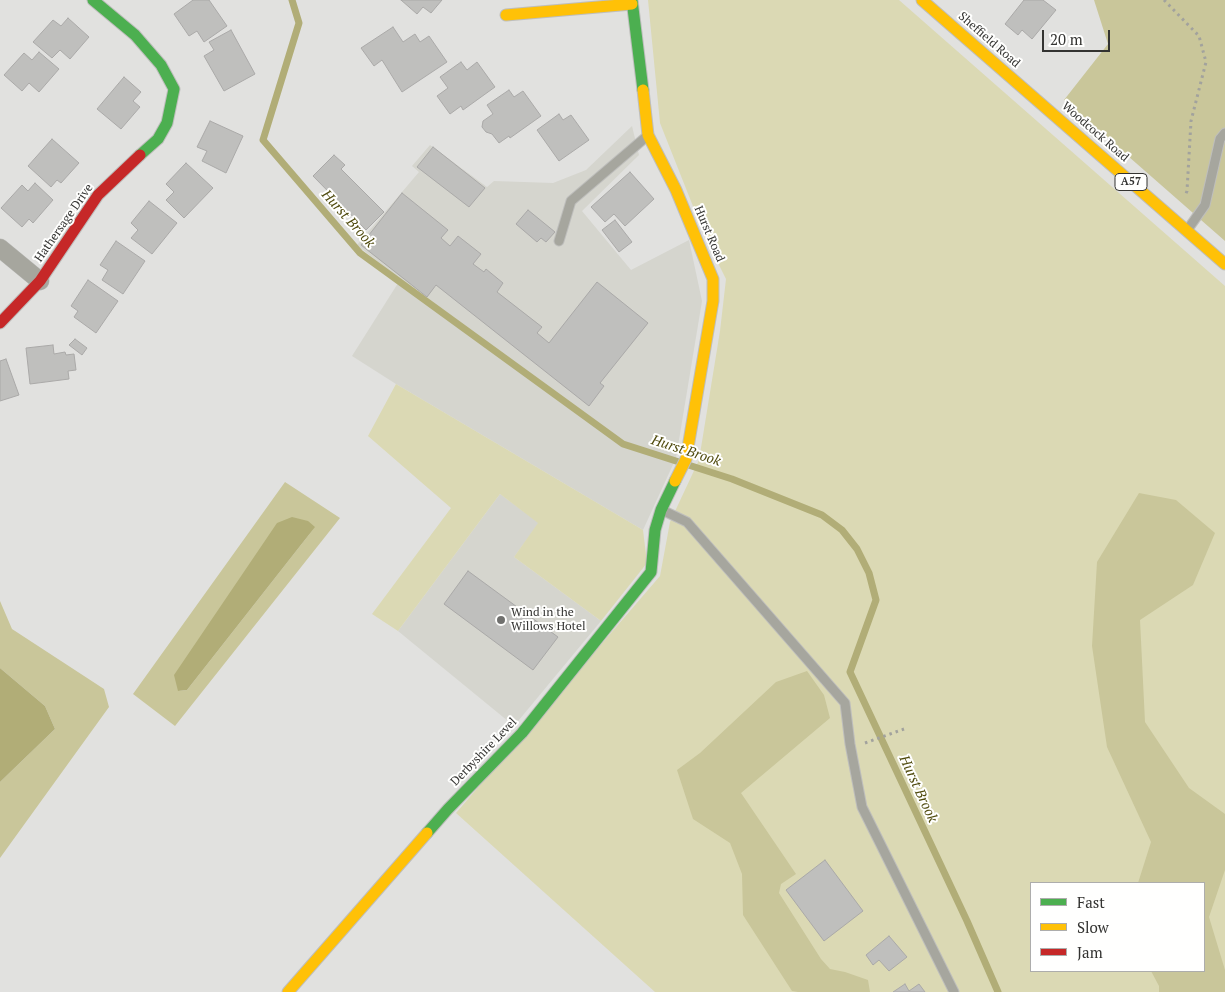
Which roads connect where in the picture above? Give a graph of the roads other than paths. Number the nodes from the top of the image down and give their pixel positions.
1 (93, 0) edge
2 (922, 0) edge
3 (632, 2) edge
4 (506, 15) dead end
5 (1037, 100) joint
6 (1225, 133) edge
7 (648, 135) junction
8 (1186, 231) junction
9 (559, 242) dead end
10 (0, 248) edge
11 (1225, 264) edge
12 (40, 282) junction
13 (0, 323) edge
14 (661, 510) junction
15 (288, 992) edge
16 (954, 992) edge

1 - 12 street, Hathersage Drive
2 - 5 street, Sheffield Road / A57
3 - 4 street
3 - 7 street, Hurst Road
5 - 8 street, Woodcock Road / A57
6 - 8 lane
7 - 9 lane
7 - 14 street, Hurst Road
8 - 11 street, Woodcock Road / A57
10 - 12 street
12 - 13 street, Hathersage Drive
14 - 15 street, Derbyshire Level
14 - 16 lane

